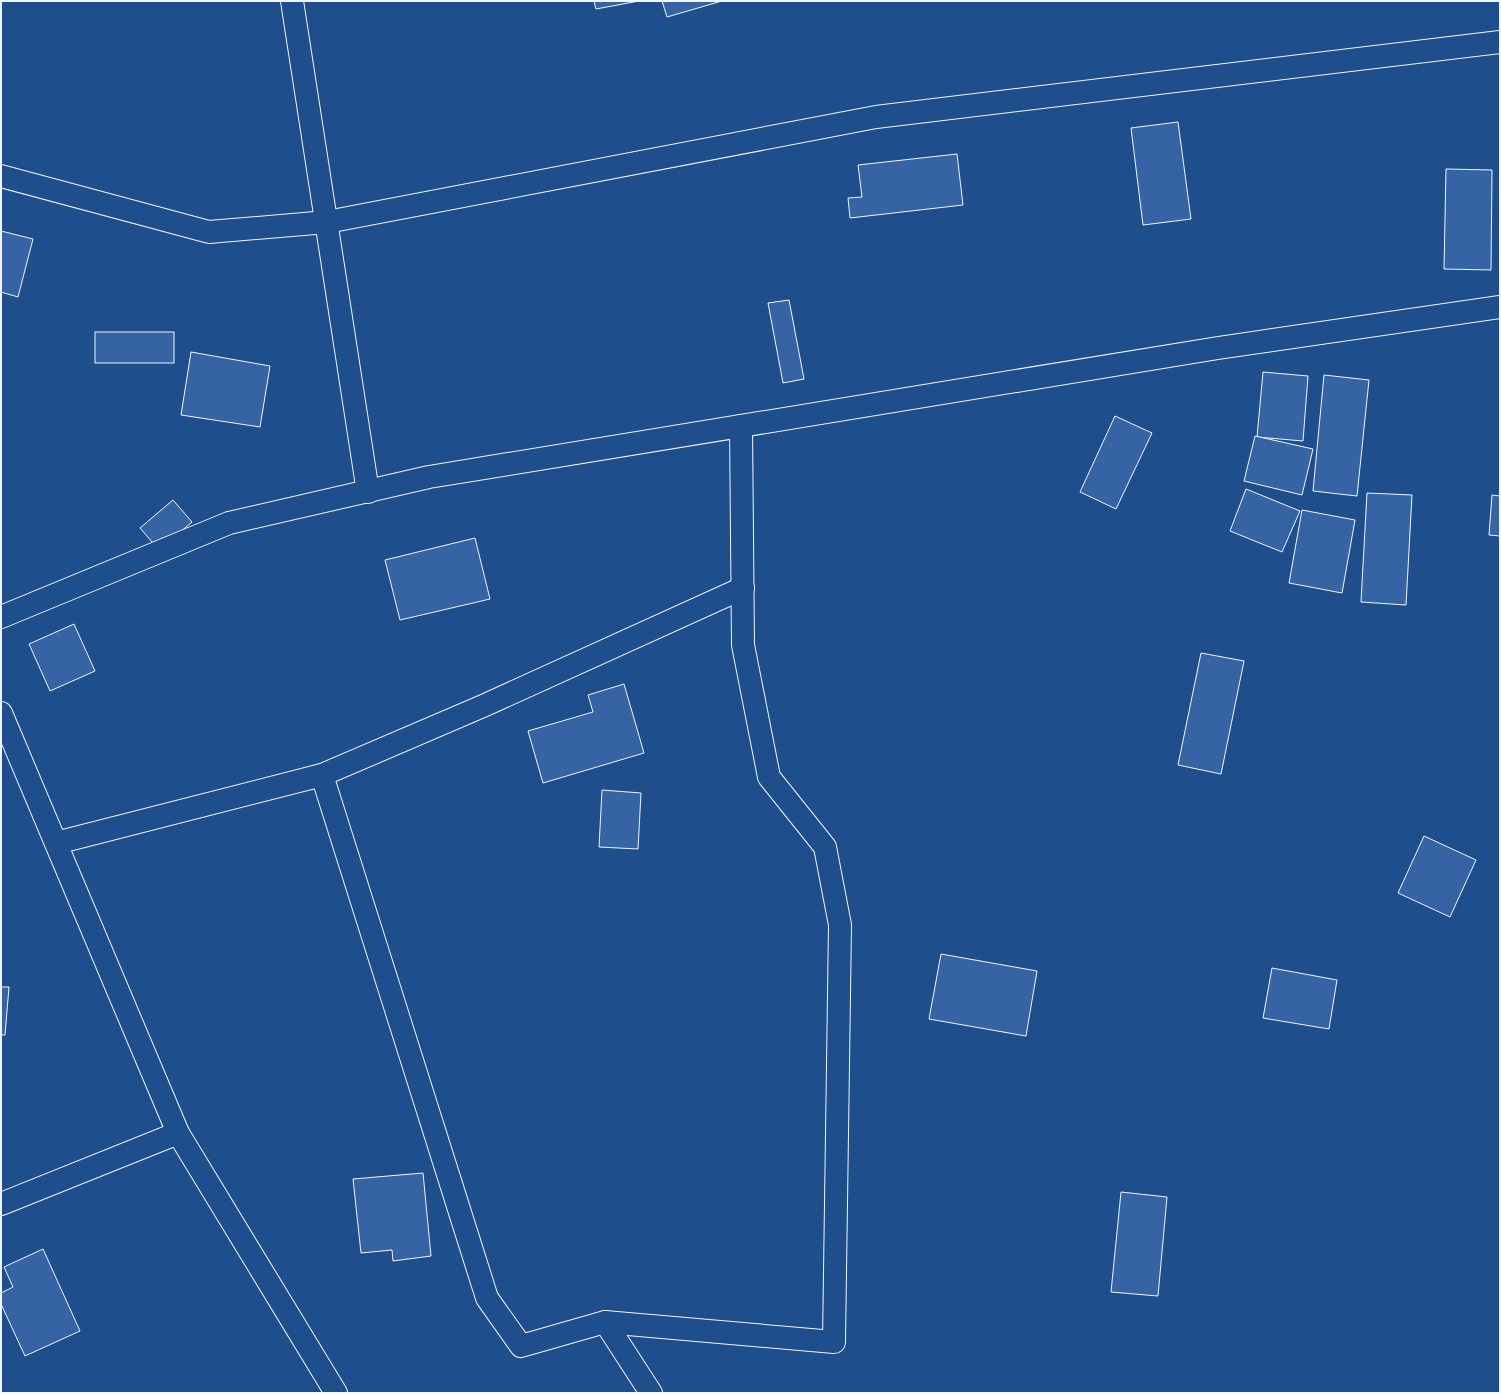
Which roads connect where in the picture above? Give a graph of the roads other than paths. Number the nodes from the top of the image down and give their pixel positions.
1 (288, 2) edge
2 (1500, 42) edge
3 (1, 176) edge
4 (327, 222) junction
5 (1500, 307) edge
6 (741, 426) junction
7 (368, 492) junction
8 (743, 588) junction
9 (1, 617) edge
10 (1, 713) edge
11 (322, 775) junction
12 (56, 843) junction
13 (178, 1133) junction
14 (1, 1204) edge
15 (605, 1322) junction
16 (336, 1393) edge
17 (651, 1393) edge

1 - 4 street
2 - 4 street
3 - 4 street
4 - 7 street
5 - 6 street
6 - 7 street
6 - 8 street
7 - 9 street
8 - 11 street
8 - 15 street
10 - 12 street
11 - 12 street
11 - 15 street
12 - 13 street
13 - 14 street
13 - 16 street
15 - 17 street

